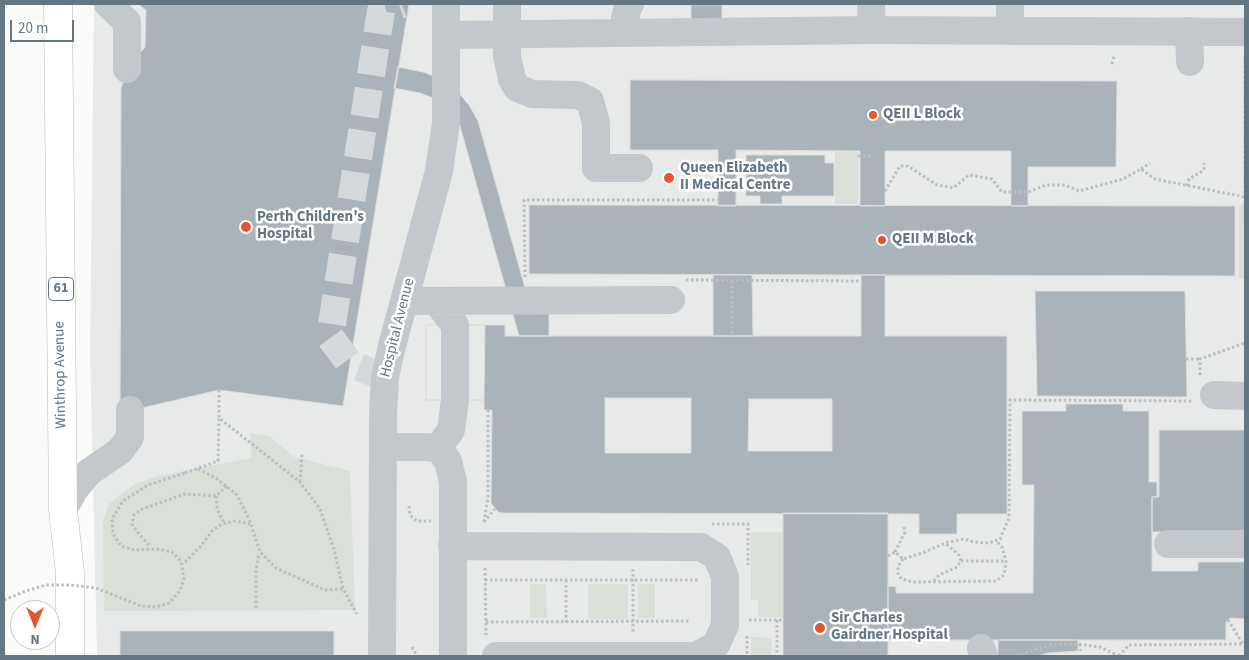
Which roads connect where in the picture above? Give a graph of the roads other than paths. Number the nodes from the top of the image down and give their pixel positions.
1 (58, 4) edge
2 (108, 4) edge
3 (446, 4) edge
4 (507, 4) edge
5 (630, 4) edge
6 (1010, 4) edge
7 (872, 17) edge
8 (1010, 31) junction
9 (1189, 32) junction
10 (1245, 32) edge
11 (625, 33) junction
12 (507, 34) junction
13 (446, 35) junction
14 (1190, 62) dead end
15 (127, 69) dead end
16 (639, 168) dead end
17 (672, 300) dead end
18 (404, 301) junction
19 (436, 301) junction
20 (1245, 396) edge
21 (1207, 398) road end
22 (130, 410) dead end
23 (383, 447) junction
24 (438, 448) junction
25 (63, 510) junction
26 (1168, 544) dead end
27 (1245, 544) edge
28 (452, 546) junction
29 (70, 656) edge
30 (382, 656) edge
31 (453, 656) edge
32 (484, 656) edge
33 (496, 656) edge
34 (633, 656) edge

1 - 25 main road, Winthrop Avenue / 61
2 - 15 lane
3 - 13 lane, Hospital Avenue
4 - 12 lane
5 - 11 lane
6 - 8 lane
7 - 8 lane
7 - 11 lane
8 - 9 lane
9 - 10 lane
9 - 14 lane
11 - 12 lane
12 - 13 lane
12 - 16 lane
13 - 18 lane, Hospital Avenue
17 - 19 lane
18 - 19 lane
18 - 23 lane, Hospital Avenue
19 - 24 lane
20 - 21 lane
22 - 25 lane
23 - 24 lane
23 - 30 lane, Hospital Avenue
24 - 28 lane
25 - 29 main road, Winthrop Avenue / 61
26 - 27 lane
28 - 31 lane
28 - 34 lane
31 - 32 lane
33 - 34 lane

